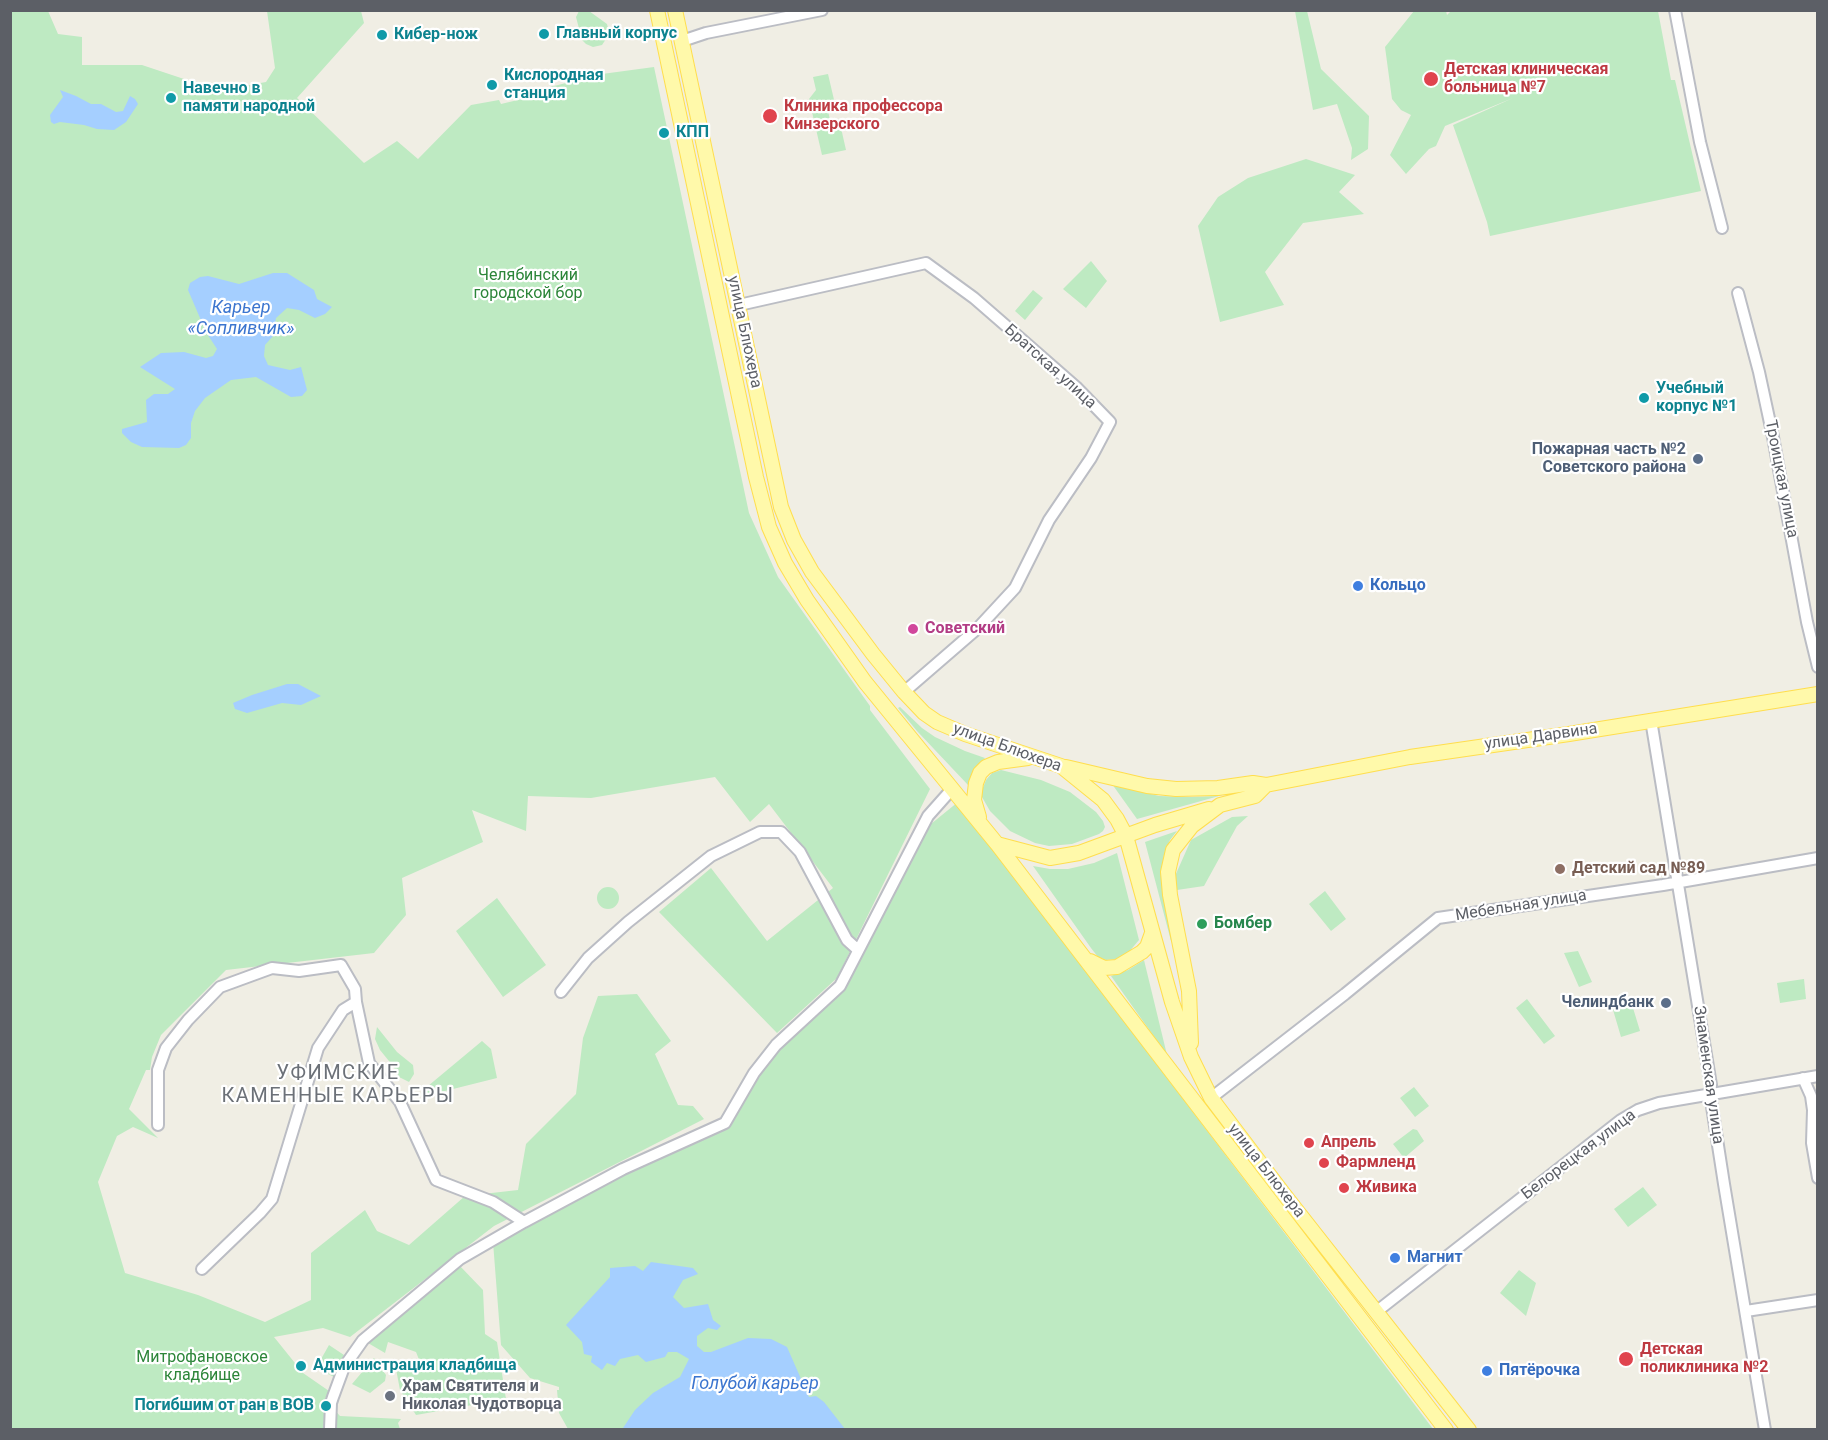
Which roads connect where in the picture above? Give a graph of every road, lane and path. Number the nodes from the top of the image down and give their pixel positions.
1 (657, 10) edge
2 (675, 10) edge
3 (822, 10) edge
4 (1675, 10) edge
5 (682, 41) junction
6 (663, 44) junction
7 (1722, 228) dead end
8 (1738, 293) dead end
9 (739, 305) junction
10 (1818, 667) edge
11 (904, 692) junction
12 (1818, 694) edge
13 (1651, 720) junction
14 (1033, 757) junction
15 (1061, 766) junction
16 (1266, 785) junction
17 (952, 789) junction
18 (1220, 805) junction
19 (981, 825) junction
20 (1126, 836) junction
21 (997, 844) junction
22 (1818, 858) edge
23 (1678, 882) junction
24 (1152, 933) junction
25 (857, 949) junction
26 (1085, 958) junction
27 (561, 992) dead end
28 (356, 1002) junction
29 (1191, 1057) junction
30 (1818, 1076) edge
31 (1803, 1078) junction
32 (1710, 1094) junction
33 (1211, 1098) junction
34 (158, 1125) dead end
35 (1818, 1178) edge
36 (524, 1222) junction
37 (202, 1269) dead end
38 (1818, 1300) edge
39 (1746, 1311) junction
40 (1376, 1312) junction
41 (330, 1429) edge
42 (1446, 1430) edge
43 (1469, 1430) edge
44 (1765, 1430) edge

1 - 6 main road, улица Блюхера
2 - 5 main road, улица Блюхера
3 - 5 street
4 - 7 street
5 - 6 main road
5 - 9 main road, улица Блюхера
6 - 17 main road, улица Блюхера
8 - 10 street, Троицкая улица
9 - 11 main road, улица Блюхера
9 - 11 street, Братская улица
11 - 14 main road, улица Блюхера
12 - 13 main road, улица Дарвина
13 - 16 main road, улица Дарвина
13 - 23 street, Знаменская улица
14 - 15 main road, улица Блюхера
14 - 19 main road
15 - 16 main road, улица Дарвина
15 - 20 main road, улица Блюхера
16 - 18 main road, улица Дарвина
17 - 19 main road, улица Блюхера
17 - 25 street
18 - 20 main road
18 - 29 main road, улица Дарвина
19 - 21 main road, улица Блюхера
20 - 21 main road
20 - 24 main road, улица Блюхера
21 - 26 main road, улица Блюхера
22 - 23 street, Мебельная улица
23 - 32 street, Знаменская улица
23 - 33 street, Мебельная улица
24 - 26 main road
24 - 29 main road, улица Блюхера
25 - 27 street
25 - 36 street
26 - 42 main road, улица Блюхера
28 - 34 street
28 - 36 street
28 - 37 street
29 - 33 main road, улица Блюхера
30 - 31 street, Белорецкая улица
31 - 32 street, Белорецкая улица
31 - 35 street
32 - 39 street, Знаменская улица
32 - 40 street, Белорецкая улица
33 - 40 main road, улица Блюхера
36 - 41 street
38 - 39 street
39 - 44 street, Знаменская улица
40 - 43 main road, улица Блюхера

